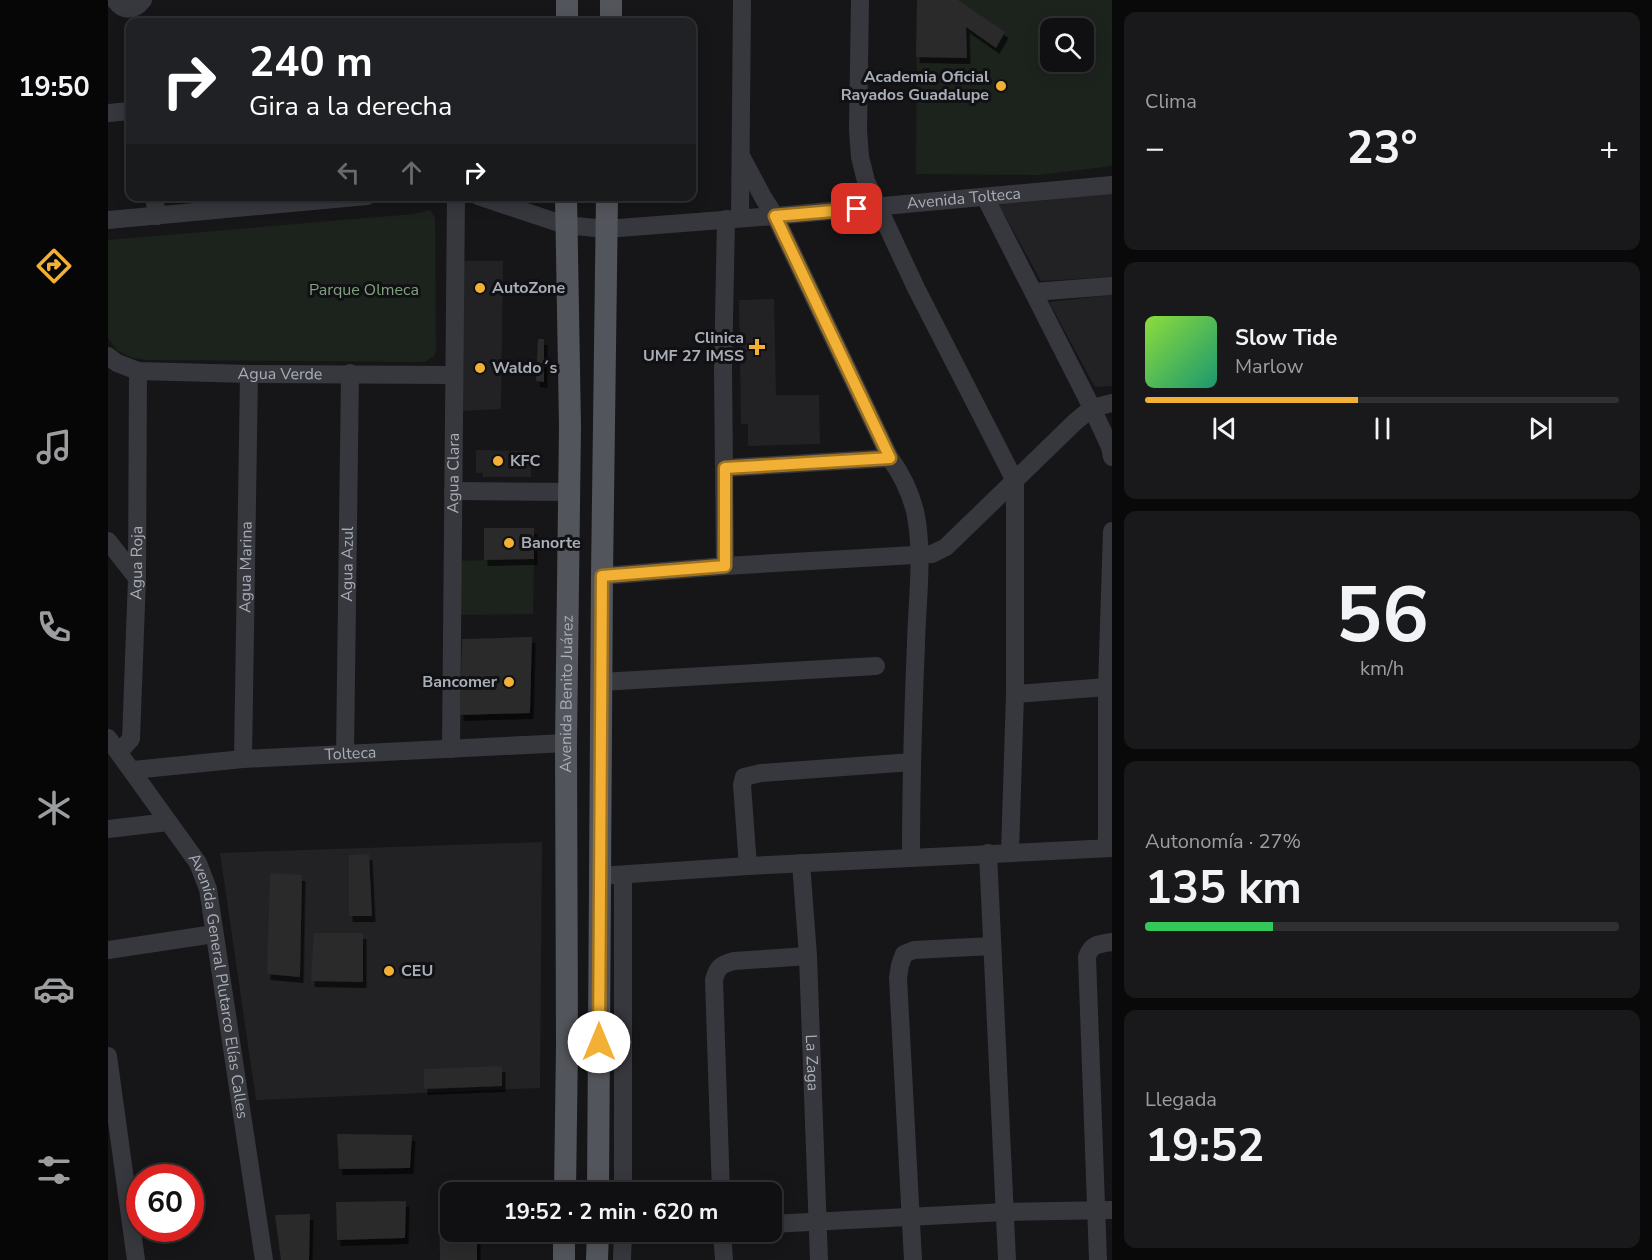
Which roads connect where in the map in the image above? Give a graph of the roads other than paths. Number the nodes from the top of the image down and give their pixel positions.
1 (115, 0) edge
2 (567, 0) edge
3 (611, 0) edge
4 (742, 0) edge
5 (860, 0) edge
6 (137, 10) edge
7 (567, 18) edge
8 (611, 18) edge
9 (126, 111) edge
10 (108, 113) edge
11 (741, 156) junction
12 (1112, 185) edge
13 (985, 197) junction
14 (154, 201) edge
15 (314, 201) edge
16 (456, 201) edge
17 (493, 201) edge
18 (566, 201) edge
19 (607, 201) edge
20 (878, 207) junction
21 (156, 216) junction
22 (775, 216) junction
23 (733, 218) junction
24 (108, 220) edge
25 (565, 225) junction
26 (606, 229) junction
27 (1111, 286) edge
28 (1034, 292) junction
29 (108, 356) edge
30 (138, 371) junction
31 (350, 373) junction
32 (249, 374) junction
33 (454, 375) junction
34 (1112, 402) edge
35 (1092, 408) junction
36 (890, 458) junction
37 (1112, 458) edge
38 (725, 468) junction
39 (1014, 481) junction
40 (453, 491) junction
41 (570, 492) junction
42 (1112, 531) edge
43 (108, 541) edge
44 (919, 556) junction
45 (725, 566) junction
46 (602, 576) junction
47 (137, 578) junction
48 (876, 666) dead end
49 (601, 682) junction
50 (1107, 687) junction
51 (1015, 694) junction
52 (566, 743) junction
53 (113, 745) edge
54 (451, 749) junction
55 (345, 754) junction
56 (243, 759) junction
57 (912, 762) junction
58 (133, 770) junction
59 (168, 822) junction
60 (108, 830) edge
61 (1110, 848) edge
62 (1011, 852) junction
63 (988, 854) junction
64 (911, 857) junction
65 (801, 863) junction
66 (748, 866) junction
67 (623, 875) junction
68 (600, 876) junction
69 (214, 934) junction
70 (1112, 942) edge
71 (992, 946) junction
72 (108, 950) edge
73 (808, 956) junction
74 (108, 1056) edge
75 (565, 1182) edge
76 (598, 1182) edge
77 (623, 1182) edge
78 (721, 1182) edge
79 (1104, 1210) edge
80 (1005, 1212) junction
81 (911, 1218) junction
82 (817, 1222) junction
83 (782, 1224) edge
84 (564, 1242) edge
85 (598, 1242) edge
86 (622, 1242) edge
87 (723, 1242) edge
88 (136, 1260) edge
89 (264, 1260) edge
90 (564, 1260) edge
91 (597, 1260) edge
92 (622, 1260) edge
93 (724, 1260) edge
94 (819, 1260) edge
95 (913, 1260) edge
96 (1007, 1260) edge
97 (1098, 1260) edge

1 - 6 street
2 - 7 main road
3 - 8 main road
4 - 11 street
5 - 20 street
9 - 10 street
11 - 22 street
11 - 23 street
12 - 13 street, Avenida Tolteca
13 - 20 street, Avenida Tolteca
13 - 28 street
14 - 21 street
15 - 21 street
16 - 33 street, Agua Clara
17 - 25 street, Avenida Tolteca
18 - 25 main road, Avenida Benito Juárez
19 - 26 main road, Avenida Benito Juárez
20 - 22 street, Avenida Tolteca
20 - 39 street
21 - 24 street
22 - 23 street, Avenida Tolteca
22 - 36 street
23 - 26 street, Avenida Tolteca
23 - 38 street
25 - 26 street, Avenida Tolteca
25 - 41 main road, Avenida Benito Juárez
26 - 46 main road, Avenida Benito Juárez
27 - 28 street
28 - 35 street
29 - 30 street, Agua Verde
30 - 32 street, Agua Verde
30 - 47 street, Agua Roja
31 - 32 street, Agua Verde
31 - 33 street, Agua Verde
31 - 55 street, Agua Azul
32 - 56 street, Agua Marina
33 - 40 street, Agua Clara
34 - 35 street
35 - 37 street
35 - 39 street
36 - 38 street
36 - 44 street
38 - 45 street
39 - 44 street
39 - 51 street
40 - 41 street
40 - 54 street, Agua Clara
41 - 52 main road, Avenida Benito Juárez
42 - 50 street
43 - 47 street
44 - 45 street
44 - 57 street
45 - 46 street
46 - 49 main road, Avenida Benito Juárez
47 - 53 street, Agua Roja
48 - 49 street
49 - 68 main road, Avenida Benito Juárez
50 - 51 street
50 - 61 street
51 - 62 street
52 - 54 street, Tolteca
52 - 75 main road, Avenida Benito Juárez
53 - 58 street, Avenida General Plutarco Elías Calles
54 - 55 street, Tolteca
55 - 56 street, Tolteca
56 - 58 street, Tolteca
57 - 64 street
57 - 66 street
58 - 59 street, Avenida General Plutarco Elías Calles
59 - 60 street
59 - 69 street, Avenida General Plutarco Elías Calles
61 - 62 street
62 - 63 street
63 - 64 street
63 - 71 street
64 - 65 street
65 - 66 street
65 - 73 street, La Zaga
66 - 67 street
67 - 68 street
67 - 77 street
68 - 76 main road, Avenida Benito Juárez
69 - 72 street
69 - 89 street, Avenida General Plutarco Elías Calles
70 - 79 street
71 - 80 street
71 - 81 street
73 - 78 street
73 - 82 street, La Zaga
74 - 88 street
79 - 80 street
79 - 97 street
80 - 81 street
80 - 96 street
81 - 82 street
81 - 95 street
82 - 83 street
82 - 94 street, La Zaga
84 - 90 main road
85 - 91 main road
86 - 92 street
87 - 93 street

